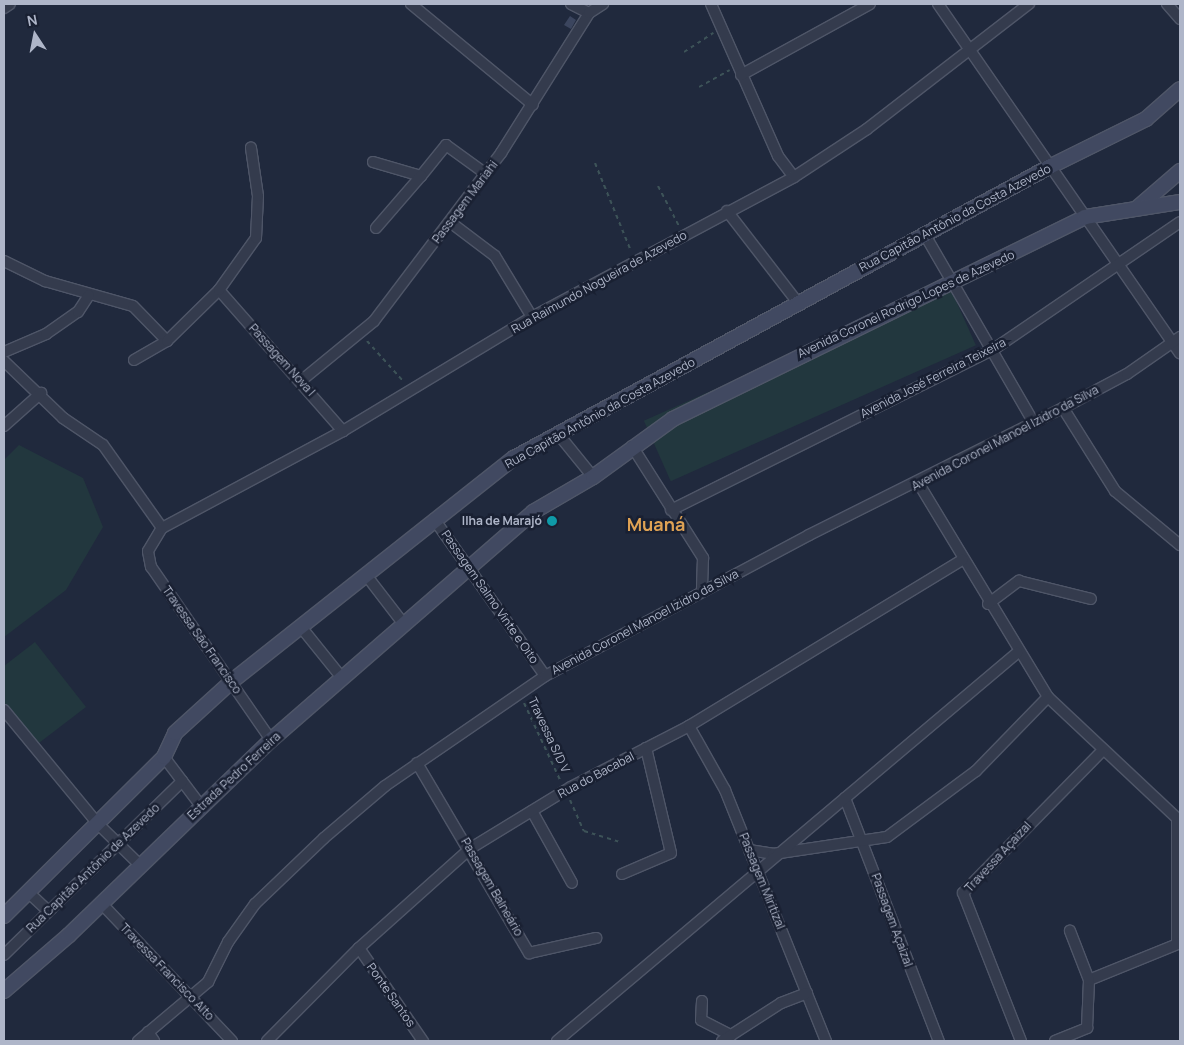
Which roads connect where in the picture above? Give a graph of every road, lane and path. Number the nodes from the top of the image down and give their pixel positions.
1 (10, 4) edge
2 (412, 4) edge
3 (571, 4) edge
4 (603, 4) edge
5 (711, 4) edge
6 (870, 4) edge
7 (938, 4) edge
8 (1029, 4) edge
9 (1167, 4) edge
10 (4, 8) edge
11 (589, 13) junction
12 (1180, 19) edge
13 (721, 28) junction
14 (972, 50) junction
15 (684, 52) dead end
16 (740, 70) junction
17 (699, 87) dead end
18 (1180, 89) edge
19 (533, 105) junction
20 (251, 148) dead end
21 (373, 162) dead end
22 (595, 163) dead end
23 (1051, 166) junction
24 (1180, 171) edge
25 (486, 174) junction
26 (421, 176) junction
27 (794, 177) junction
28 (658, 186) dead end
29 (1180, 202) edge
30 (1136, 209) junction
31 (727, 211) junction
32 (1084, 217) junction
33 (450, 222) junction
34 (1180, 222) edge
35 (376, 228) dead end
36 (684, 235) junction
37 (925, 235) junction
38 (4, 261) edge
39 (636, 262) junction
40 (1120, 264) junction
41 (954, 281) junction
42 (219, 290) junction
43 (89, 295) junction
44 (798, 303) junction
45 (532, 317) junction
46 (362, 335) junction
47 (1177, 340) edge
48 (167, 341) junction
49 (994, 349) junction
50 (4, 352) edge
51 (1180, 352) edge
52 (134, 360) dead end
53 (4, 361) edge
54 (302, 380) junction
55 (413, 391) junction
56 (41, 393) junction
57 (1063, 408) junction
58 (1034, 423) junction
59 (4, 426) edge
60 (343, 431) junction
61 (559, 435) junction
62 (632, 446) junction
63 (593, 477) junction
64 (919, 484) junction
65 (671, 510) junction
66 (434, 519) junction
67 (162, 528) junction
68 (153, 537) joint
69 (1180, 545) edge
70 (962, 560) junction
71 (471, 569) junction
72 (366, 575) junction
73 (702, 592) junction
74 (1091, 599) dead end
75 (988, 604) junction
76 (403, 623) junction
77 (301, 627) junction
78 (1017, 653) junction
79 (545, 676) junction
80 (342, 678) junction
81 (231, 682) junction
82 (520, 694) junction
83 (1048, 697) junction
84 (4, 710) edge
85 (689, 726) junction
86 (271, 740) junction
87 (646, 748) junction
88 (1102, 751) junction
89 (164, 757) junction
90 (417, 763) junction
91 (182, 781) junction
92 (566, 791) junction
93 (845, 798) junction
94 (201, 806) junction
95 (532, 811) junction
96 (96, 823) junction
97 (620, 842) dead end
98 (862, 842) junction
99 (120, 845) junction
100 (471, 848) junction
101 (749, 850) junction
102 (780, 853) junction
103 (141, 866) junction
104 (758, 872) junction
105 (622, 874) dead end
106 (572, 883) dead end
107 (29, 893) junction
108 (102, 904) junction
109 (48, 912) junction
110 (4, 916) edge
111 (1070, 931) dead end
112 (596, 938) dead end
113 (1179, 943) edge
114 (358, 948) junction
115 (4, 955) edge
116 (1089, 980) junction
117 (4, 991) edge
118 (807, 993) junction
119 (193, 998) junction
120 (702, 1001) dead end
121 (151, 1037) edge
122 (726, 1038) edge
123 (138, 1041) edge
124 (232, 1041) edge
125 (267, 1041) edge
126 (423, 1041) edge
127 (557, 1041) edge
128 (826, 1041) edge
129 (939, 1041) edge
130 (1021, 1041) edge
131 (1056, 1041) edge

1 - 10 street
2 - 19 street
3 - 11 street
4 - 11 street, Passagem Mariahi
5 - 13 street
6 - 16 street
7 - 14 street
8 - 14 street, Rua Raimundo Nogueira de Azevedo
9 - 12 street
11 - 19 street, Passagem Mariahi
13 - 15 path
13 - 16 street
14 - 23 street
14 - 27 street, Rua Raimundo Nogueira de Azevedo
16 - 17 path
16 - 27 street
18 - 23 street, Rua Capitão Antônio da Costa Azevedo
19 - 25 street, Passagem Mariahi
20 - 42 street
21 - 26 street
22 - 39 path
23 - 32 street
23 - 37 street, Rua Capitão Antônio da Costa Azevedo
24 - 30 street
25 - 26 street
25 - 33 street, Passagem Mariahi
26 - 35 street
27 - 31 street, Rua Raimundo Nogueira de Azevedo
28 - 36 path
29 - 30 street, Avenida Coronel Rodrigo Lopes de Azevedo
30 - 32 street, Avenida Coronel Rodrigo Lopes de Azevedo
31 - 36 street, Rua Raimundo Nogueira de Azevedo
31 - 44 street
32 - 40 street
32 - 41 street, Avenida Coronel Rodrigo Lopes de Azevedo
33 - 45 street
33 - 46 street, Passagem Mariahi
34 - 40 street, Avenida José Ferreira Teixeira
36 - 39 street, Rua Raimundo Nogueira de Azevedo
37 - 41 street
37 - 44 street, Rua Capitão Antônio da Costa Azevedo
38 - 43 street
39 - 45 street, Rua Raimundo Nogueira de Azevedo
40 - 47 street
40 - 49 street, Avenida José Ferreira Teixeira
41 - 49 street
41 - 62 street, Avenida Coronel Rodrigo Lopes de Azevedo
42 - 48 street
42 - 54 street, Passagem Nova I
43 - 48 street
43 - 50 street
44 - 61 street, Rua Capitão Antônio da Costa Azevedo
45 - 55 street, Rua Raimundo Nogueira de Azevedo
46 - 54 street, Passagem Mariahi
46 - 55 path
47 - 51 street
47 - 57 street, Avenida Coronel Manoel Izidro da Silva
48 - 52 street
49 - 58 street
49 - 65 street, Avenida José Ferreira Teixeira
53 - 56 street
54 - 60 street, Passagem Nova I
55 - 60 street, Rua Raimundo Nogueira de Azevedo
56 - 59 street
56 - 67 street
57 - 58 street, Avenida Coronel Manoel Izidro da Silva
57 - 69 street
58 - 64 street, Avenida Coronel Manoel Izidro da Silva
60 - 67 street, Rua Raimundo Nogueira de Azevedo
61 - 63 street
61 - 66 street, Rua Capitão Antônio da Costa Azevedo
62 - 63 street, Avenida Coronel Rodrigo Lopes de Azevedo
62 - 65 street
63 - 71 street, Estrada Pedro Ferreira
64 - 70 street
64 - 73 street, Avenida Coronel Manoel Izidro da Silva
65 - 73 street
66 - 71 street, Passagem Salmo Vinte e Oito
66 - 72 street, Rua Capitão Antônio da Costa Azevedo
67 - 68 street, Rua Raimundo Nogueira de Azevedo
68 - 81 street, Travessa São Francisco
70 - 75 street
70 - 85 street, Rua do Bacabal
71 - 76 street, Estrada Pedro Ferreira
71 - 79 street, Passagem Salmo Vinte e Oito
72 - 76 street
72 - 77 street, Rua Capitão Antônio da Costa Azevedo
73 - 79 street, Avenida Coronel Manoel Izidro da Silva
74 - 75 street
75 - 78 street
76 - 80 street, Estrada Pedro Ferreira
77 - 80 street
77 - 81 street, Rua Capitão Antônio da Costa Azevedo
78 - 83 street
78 - 93 street
79 - 82 street, Avenida Coronel Manoel Izidro da Silva
80 - 86 street, Estrada Pedro Ferreira
81 - 86 street, Travessa São Francisco
81 - 89 street, Rua Capitão Antônio da Costa Azevedo
82 - 90 street, Avenida Coronel Manoel Izidro da Silva
82 - 92 path, Travessa S/D V
83 - 88 street
83 - 98 street
84 - 96 street
85 - 87 street, Rua do Bacabal
85 - 101 street, Passagem Miritizal
86 - 94 street, Estrada Pedro Ferreira
87 - 92 street, Rua do Bacabal
87 - 105 street
88 - 113 street
88 - 130 street, Travessa Açaizal
89 - 91 street
89 - 96 street, Rua Capitão Antônio da Costa Azevedo
90 - 100 street, Passagem Balneário
90 - 119 street, Avenida Coronel Manoel Izidro da Silva
91 - 94 street
91 - 99 street, Rua Capitão Antônio de Azevedo
92 - 95 street, Rua do Bacabal
92 - 97 path, Travessa S/D V
93 - 98 street, Passagem Açaizal
93 - 102 street
94 - 103 street, Estrada Pedro Ferreira
95 - 100 street, Rua do Bacabal
95 - 106 street
96 - 99 street
96 - 107 street, Rua Capitão Antônio da Costa Azevedo
98 - 102 street
98 - 129 street, Passagem Açaizal
99 - 103 street
99 - 109 street, Rua Capitão Antônio de Azevedo
100 - 112 street, Passagem Balneário
100 - 114 street, Rua do Bacabal
101 - 102 street
101 - 104 street, Passagem Miritizal
102 - 104 street
103 - 108 street, Estrada Pedro Ferreira
104 - 118 street, Passagem Miritizal
104 - 127 street
107 - 109 street
107 - 110 street, Rua Capitão Antônio da Costa Azevedo
108 - 117 street, Estrada Pedro Ferreira
108 - 119 street, Travessa Francisco Alto
109 - 115 street, Rua Capitão Antônio de Azevedo
111 - 116 street
113 - 116 street
114 - 125 street, Rua do Bacabal
114 - 126 street, Ponte Santos
116 - 131 street
118 - 122 street
118 - 128 street, Passagem Miritizal
119 - 121 street, Avenida Coronel Manoel Izidro da Silva
119 - 124 street, Travessa Francisco Alto
120 - 122 street
121 - 123 street, Avenida Coronel Manoel Izidro da Silva

